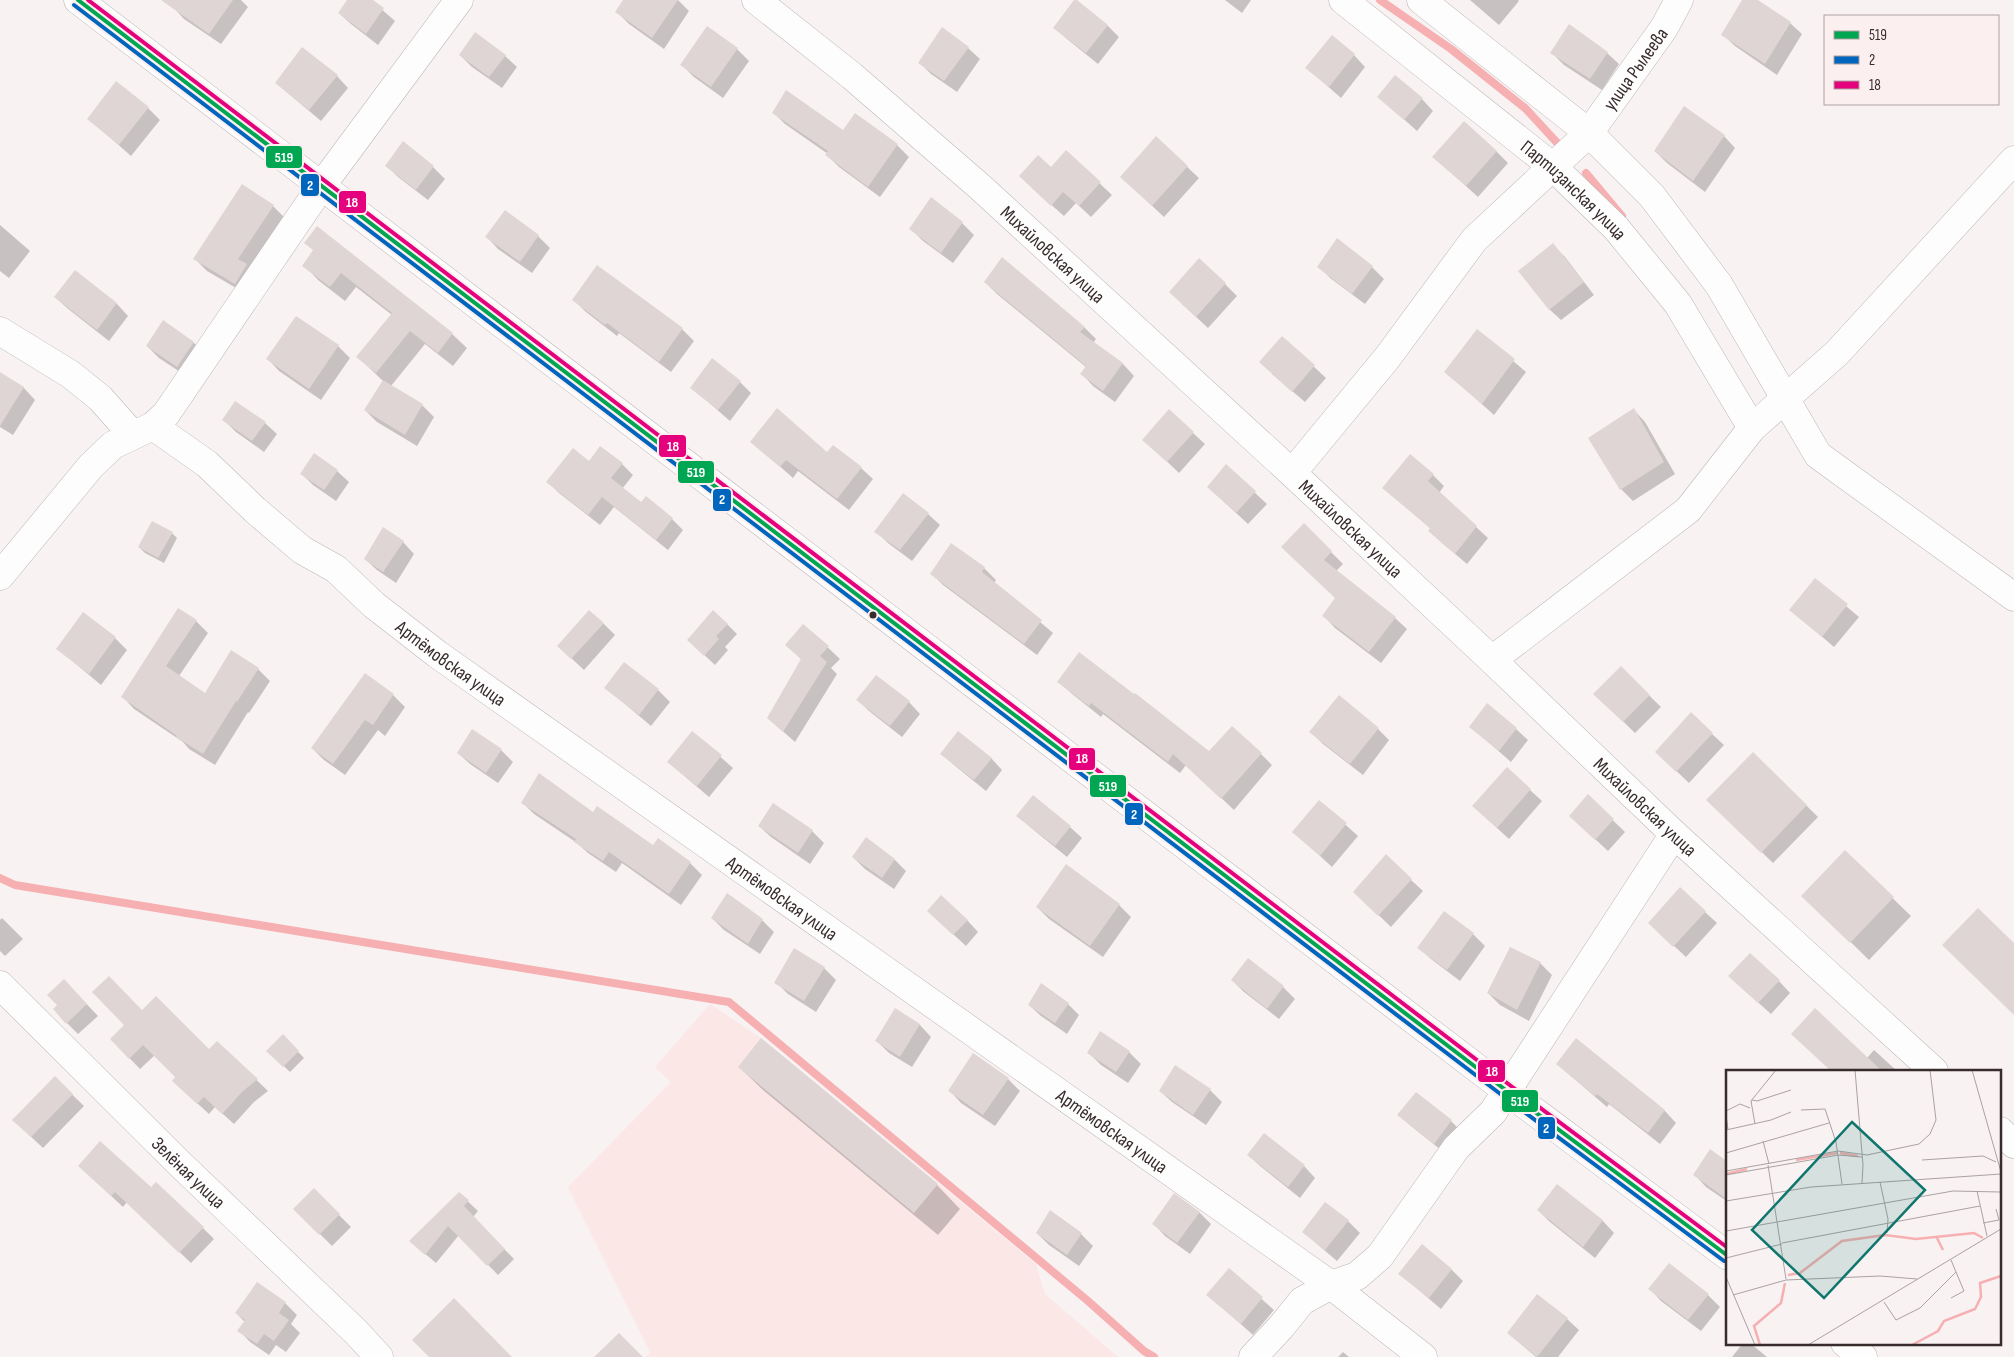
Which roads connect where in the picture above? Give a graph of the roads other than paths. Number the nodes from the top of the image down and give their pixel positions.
1 (78, 0) edge
2 (459, 0) edge
3 (756, 0) edge
4 (1343, 0) edge
5 (1421, 0) edge
6 (1678, 0) edge
7 (1589, 133) junction
8 (2014, 160) edge
9 (1553, 167) junction
10 (322, 185) junction
11 (0, 331) edge
12 (1786, 398) junction
13 (1752, 428) junction
14 (143, 430) junction
15 (1292, 473) junction
16 (0, 576) edge
17 (2014, 597) edge
18 (1492, 660) junction
19 (1674, 834) junction
20 (0, 985) edge
21 (1933, 1070) edge
22 (1506, 1091) junction
23 (2002, 1134) edge
24 (2014, 1144) edge
25 (1726, 1255) edge
26 (1331, 1285) junction
27 (1846, 1344) edge
28 (379, 1357) edge
29 (1252, 1357) edge
30 (1424, 1357) edge
31 (1863, 1357) edge

1 - 10 street
2 - 10 street
3 - 15 street, Михайловская улица
4 - 9 street, Партизанская улица
5 - 7 street
6 - 7 street, улица Рылеева
7 - 9 street, улица Рылеева
7 - 12 street
8 - 12 street
9 - 13 street, Партизанская улица
9 - 15 street, улица Рылеева
10 - 14 street
10 - 22 street
11 - 14 street, Артёмовская улица
12 - 13 street
12 - 17 street
13 - 18 street
14 - 16 street
14 - 26 street, Артёмовская улица
15 - 18 street, Михайловская улица
18 - 19 street, Михайловская улица
19 - 21 street, Михайловская улица
19 - 22 street
20 - 28 street, Зелёная улица
22 - 25 street
22 - 26 street
23 - 24 street
26 - 29 street
26 - 30 street, Артёмовская улица
27 - 31 street

